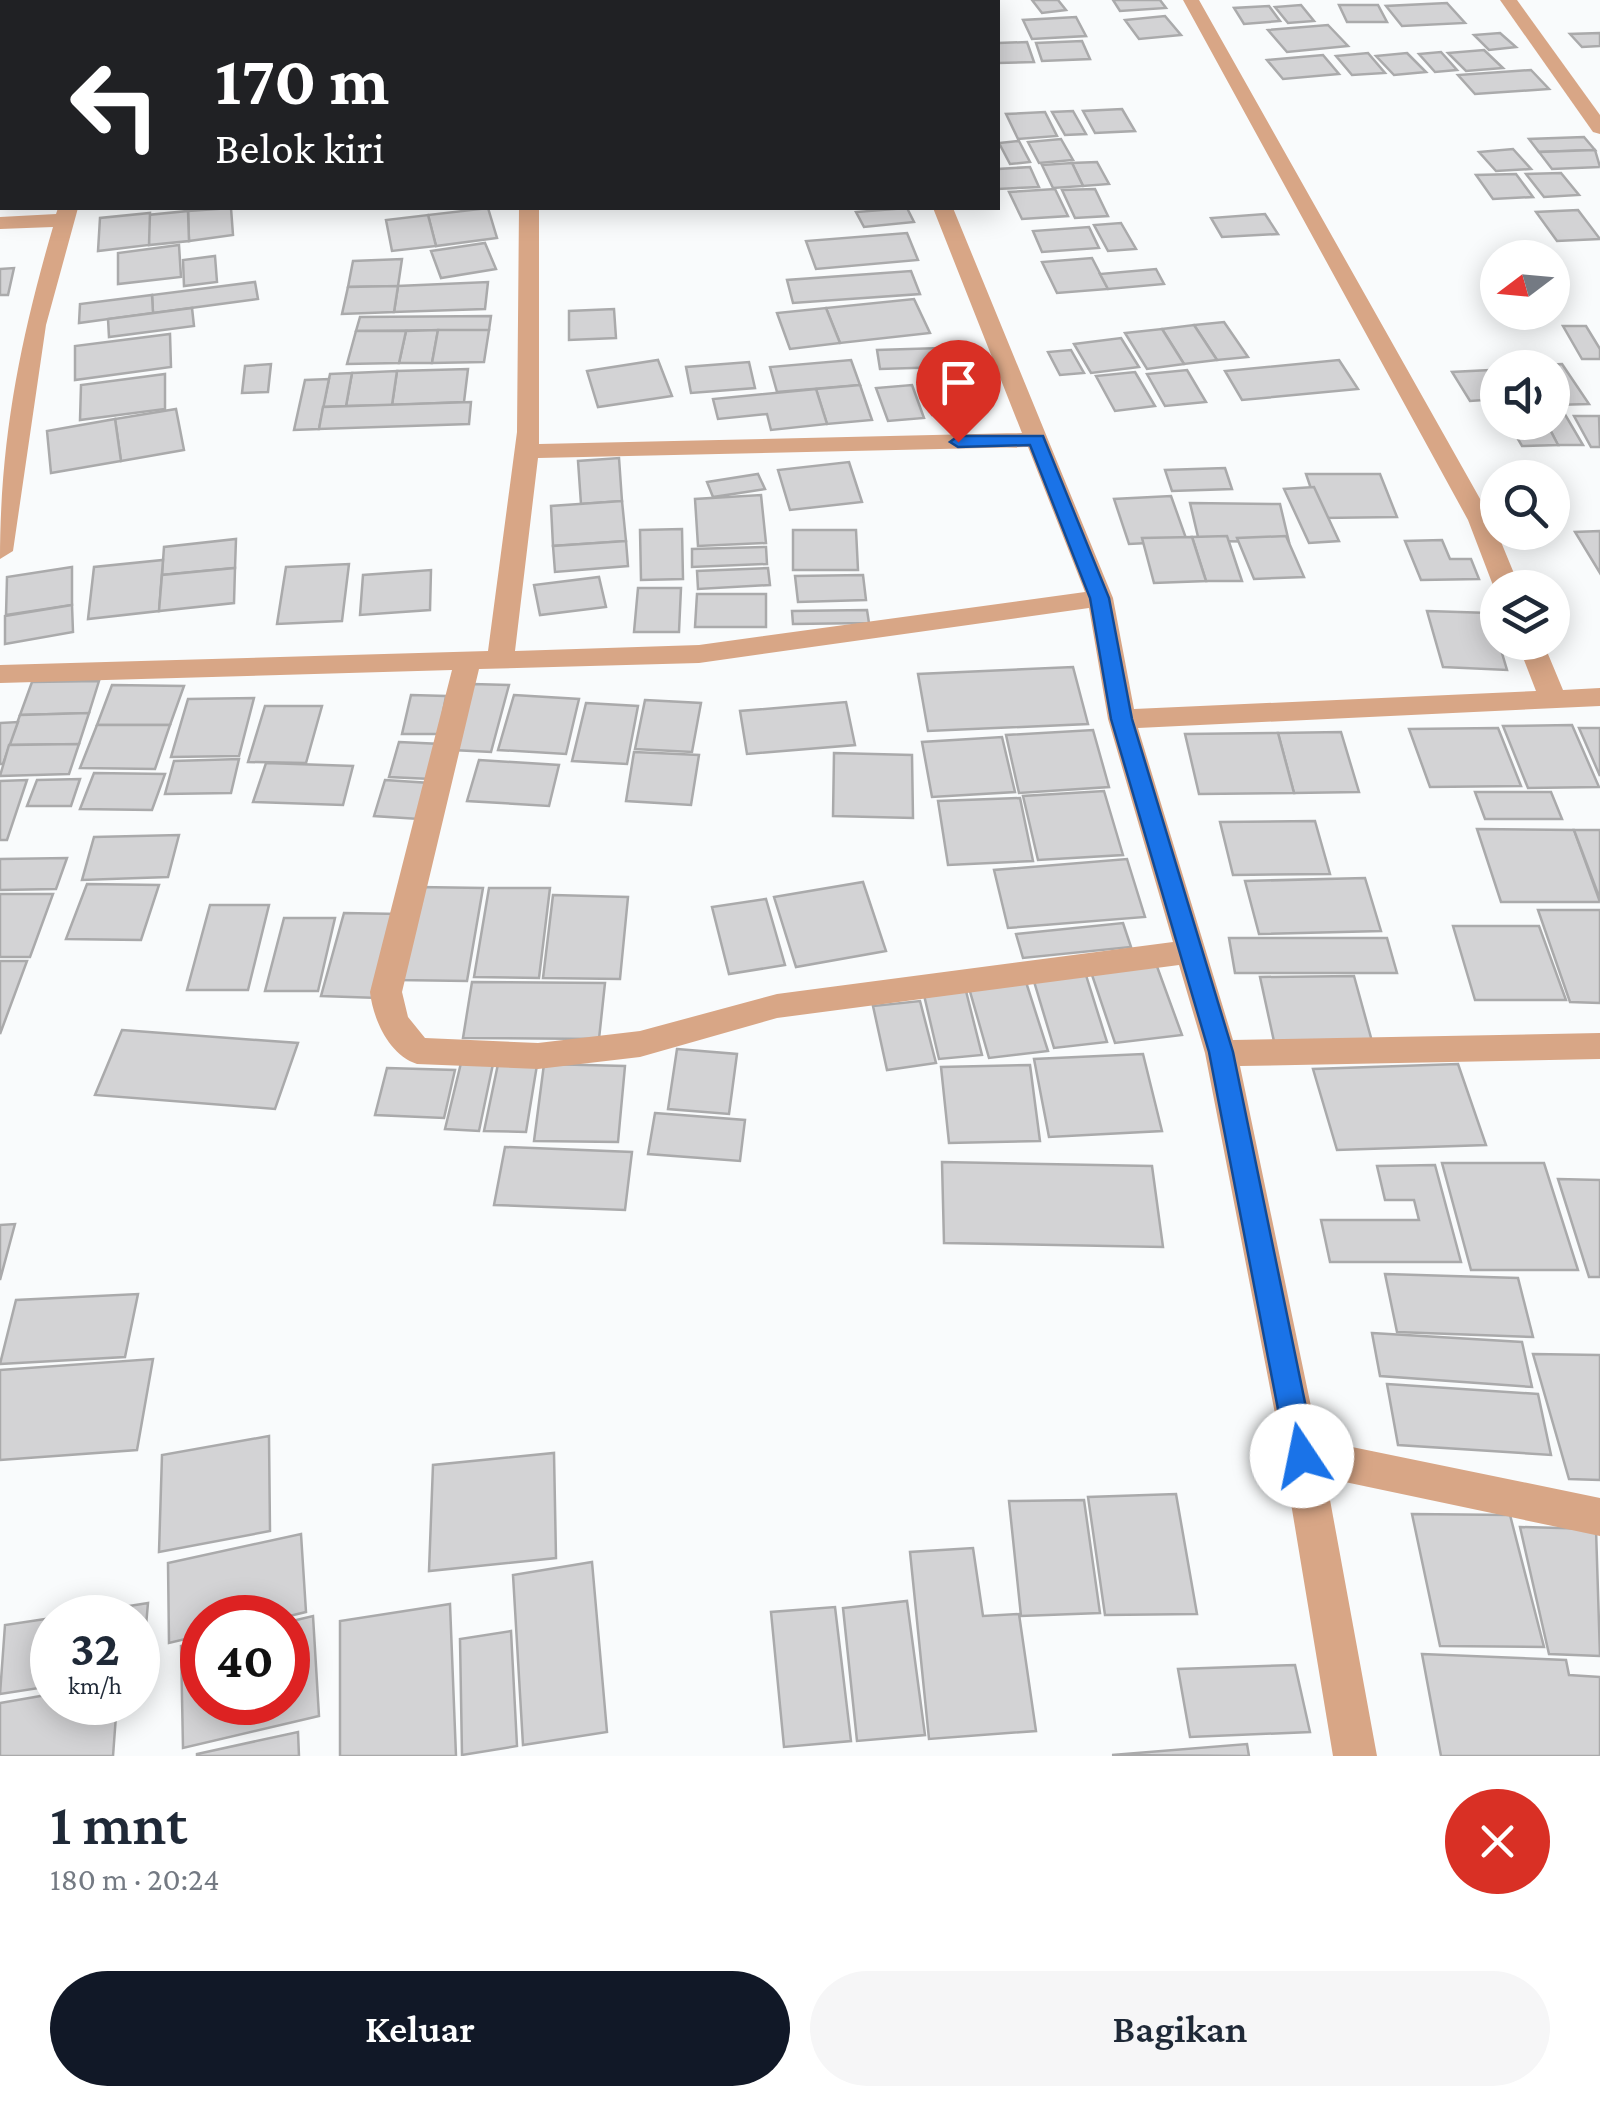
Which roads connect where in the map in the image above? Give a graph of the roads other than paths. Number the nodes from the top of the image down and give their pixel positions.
1 (1191, 0) edge
2 (1508, 0) edge
3 (1600, 128) edge
4 (529, 210) edge
5 (945, 210) edge
6 (66, 214) edge
7 (0, 224) edge
8 (1037, 440) junction
9 (527, 451) junction
10 (0, 551) edge
11 (1501, 570) edge
12 (1100, 598) junction
13 (1537, 660) edge
14 (500, 662) junction
15 (467, 663) junction
16 (0, 674) edge
17 (1600, 697) edge
18 (1553, 699) junction
19 (1122, 719) junction
20 (1190, 952) junction
21 (1600, 1046) edge
22 (1221, 1052) junction
23 (1302, 1456) junction
24 (1600, 1517) edge
25 (1356, 1756) edge

1 - 11 street
2 - 3 street
4 - 9 street
5 - 8 street
6 - 7 street
6 - 10 street
8 - 9 street
8 - 12 street
9 - 14 street
12 - 14 street
12 - 19 street
13 - 18 street
14 - 15 street
15 - 16 street
15 - 20 street
17 - 18 street
18 - 19 street
19 - 20 street
20 - 22 street
21 - 22 street
22 - 23 street
23 - 24 street
23 - 25 street

